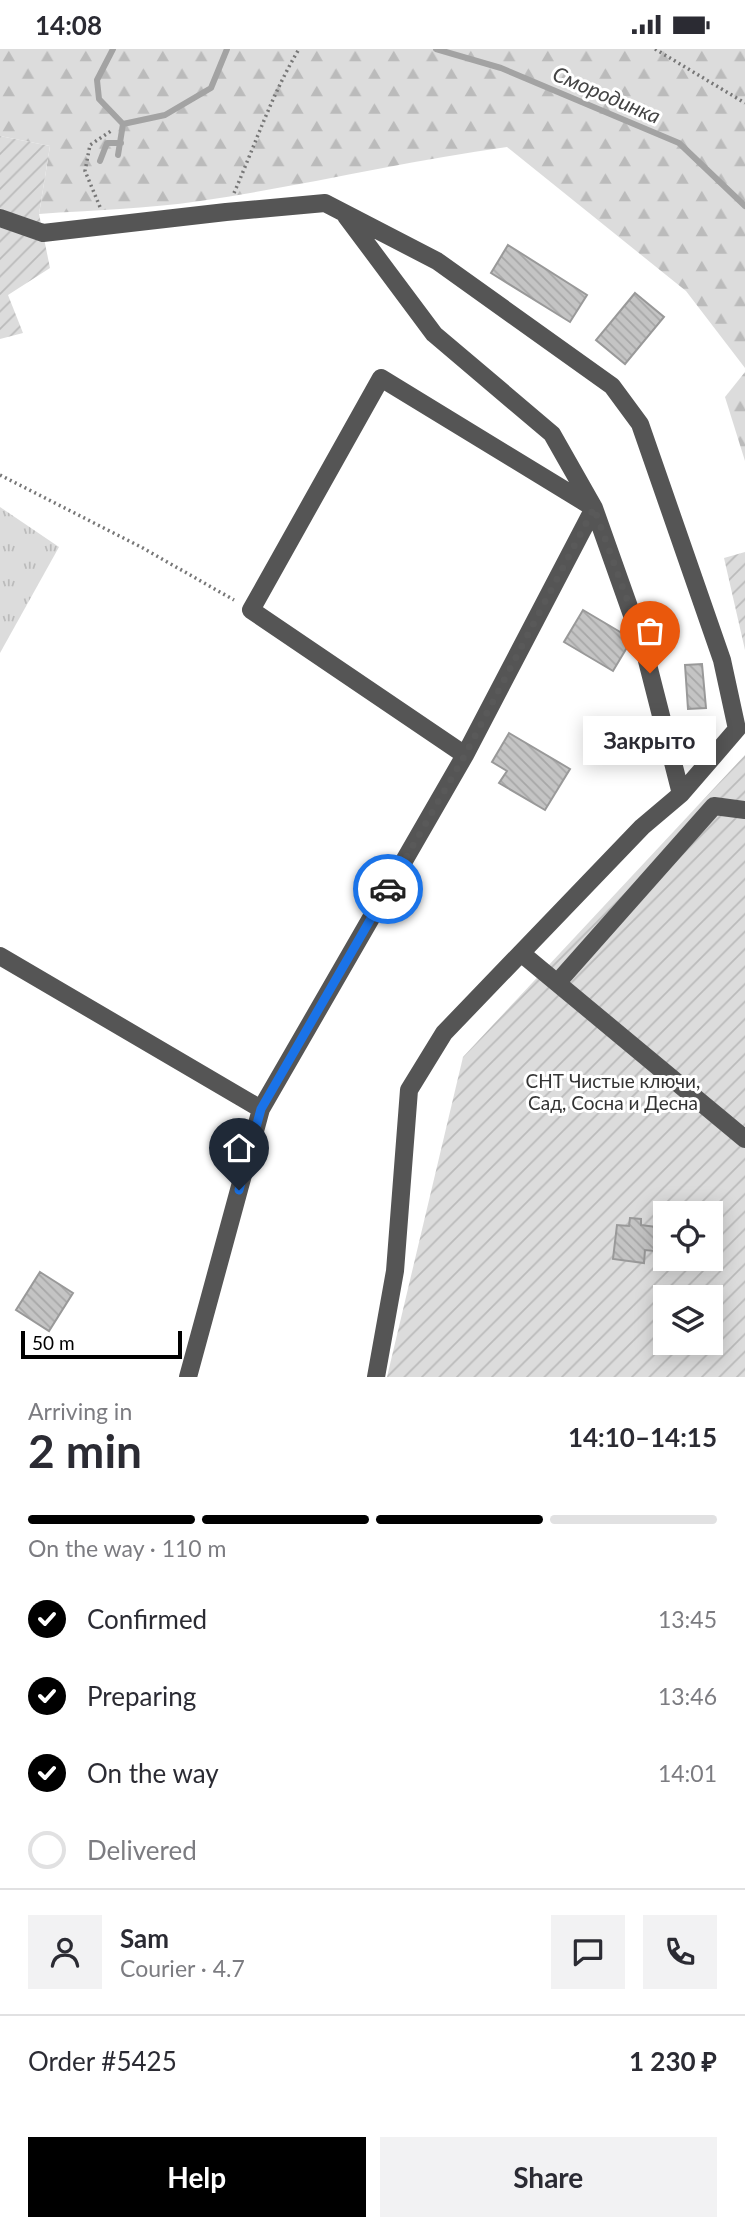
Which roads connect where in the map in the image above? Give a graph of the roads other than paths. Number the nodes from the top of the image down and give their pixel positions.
1 (342, 212) junction
2 (0, 218) edge
3 (594, 508) junction
4 (741, 727) edge
5 (465, 755) junction
6 (681, 794) junction
7 (745, 810) edge
8 (521, 953) junction
9 (0, 956) edge
10 (557, 983) junction
11 (261, 1109) junction
12 (745, 1139) edge
13 (188, 1377) edge
14 (376, 1377) edge

1 - 2 street
1 - 3 street
1 - 4 street
3 - 5 street
3 - 5 street
3 - 6 street
4 - 6 street
5 - 11 street
6 - 8 street
7 - 10 street
8 - 10 street
8 - 14 street
9 - 11 street
10 - 12 street
11 - 13 street

